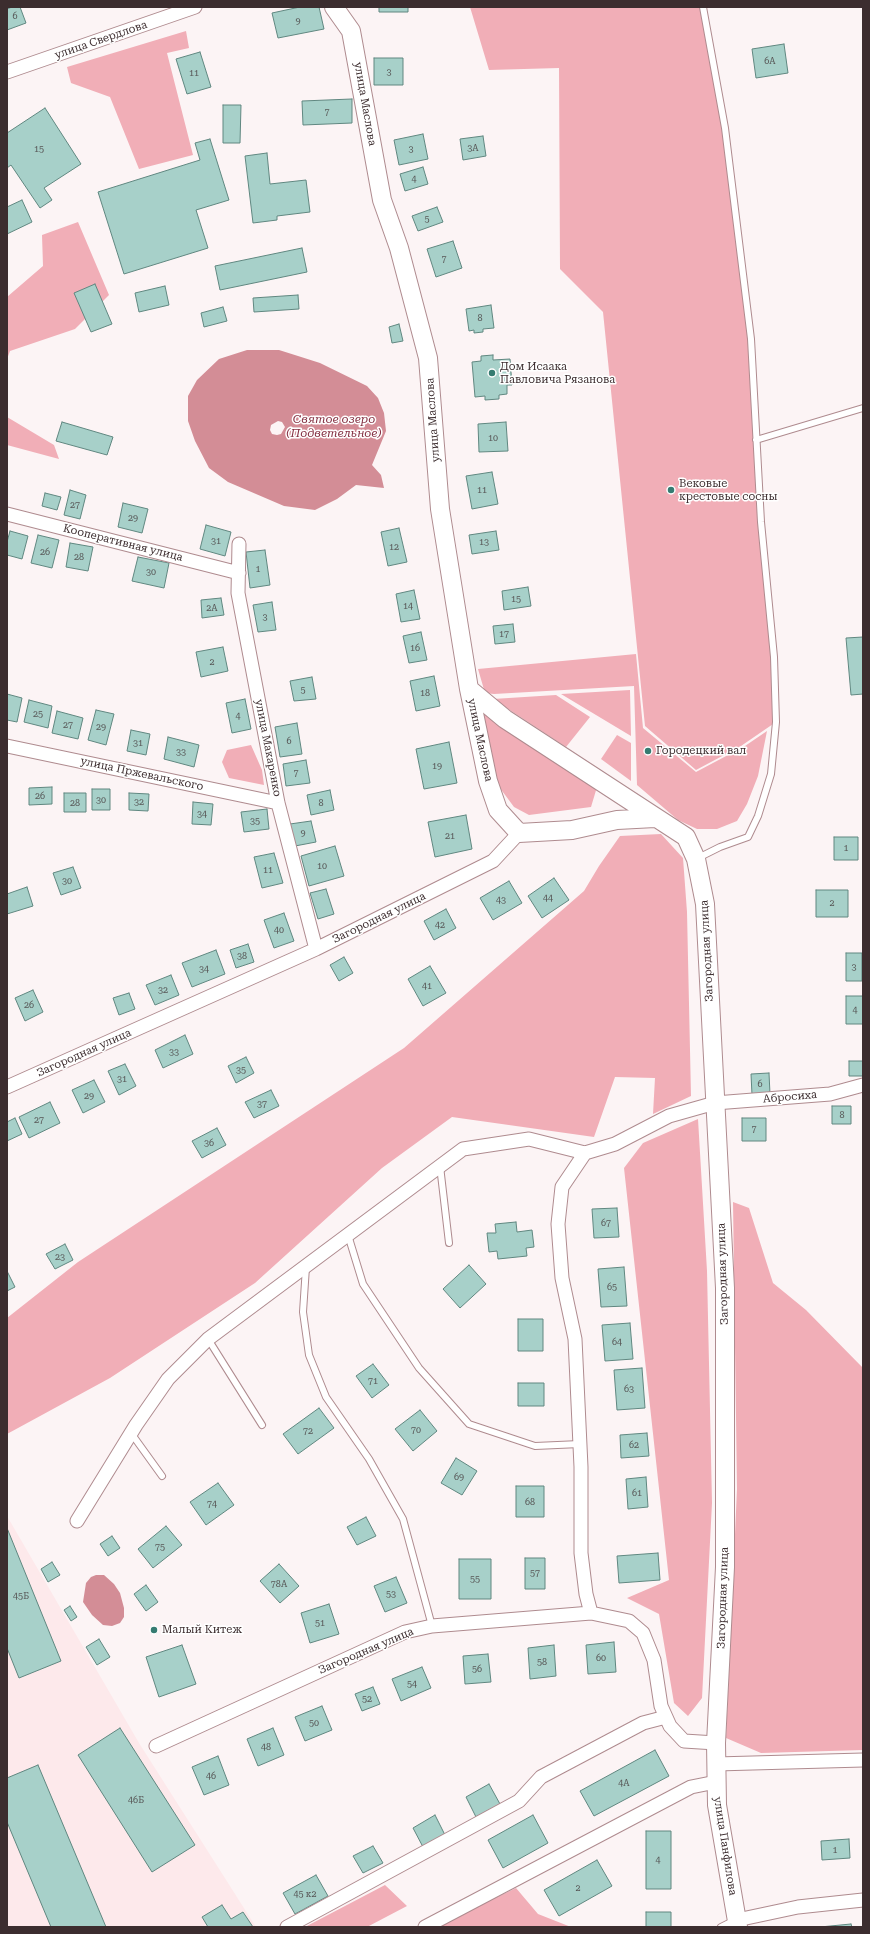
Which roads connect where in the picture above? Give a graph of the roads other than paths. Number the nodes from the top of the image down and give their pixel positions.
1 (195, 7) edge
2 (334, 7) edge
3 (703, 7) edge
4 (7, 72) edge
5 (863, 408) edge
6 (756, 440) junction
7 (7, 514) edge
8 (239, 544) dead end
9 (239, 573) junction
10 (469, 689) junction
11 (7, 746) edge
12 (278, 803) junction
13 (655, 818) junction
14 (520, 833) junction
15 (696, 859) junction
16 (316, 949) junction
17 (863, 1085) edge
18 (7, 1087) edge
19 (715, 1103) junction
20 (585, 1153) junction
21 (440, 1166) junction
22 (348, 1235) junction
23 (449, 1243) dead end
24 (306, 1266) junction
25 (208, 1339) junction
26 (262, 1425) dead end
27 (131, 1433) junction
28 (580, 1444) junction
29 (162, 1476) dead end
30 (77, 1521) dead end
31 (591, 1613) junction
32 (432, 1626) junction
33 (666, 1717) junction
34 (716, 1743) junction
35 (156, 1746) dead end
36 (863, 1760) edge
37 (716, 1764) junction
38 (716, 1782) junction
39 (863, 1900) edge
40 (732, 1925) edge
41 (287, 1927) edge
42 (425, 1927) edge

1 - 4 street, улица Свердлова
2 - 10 street, улица Маслова
3 - 6 lane
5 - 6 lane
6 - 15 lane
7 - 9 street, Кооперативная улица
8 - 9 street, улица Макаренко
9 - 12 street, улица Макаренко
10 - 13 street, Загородная улица
10 - 14 street, улица Маслова
11 - 12 street, улица Пржевальского
12 - 16 street, улица Макаренко
13 - 14 street
13 - 15 street, Загородная улица
14 - 16 street, Загородная улица
15 - 19 street, Загородная улица
16 - 18 street, Загородная улица
17 - 19 street, Абросиха
19 - 20 street, Абросиха
19 - 34 street, Загородная улица
20 - 21 street
20 - 28 street
21 - 22 street
21 - 23 lane
22 - 24 street
22 - 28 lane
24 - 25 street
24 - 32 lane
25 - 26 lane
25 - 27 street
27 - 29 lane
27 - 30 street
28 - 31 street
31 - 32 street, Загородная улица
31 - 33 street, Загородная улица
32 - 35 street, Загородная улица
33 - 34 street, Загородная улица
33 - 41 street
34 - 37 street, Загородная улица
36 - 37 street
37 - 38 street, улица Панфилова
38 - 40 street, улица Панфилова
38 - 42 street
39 - 40 street

